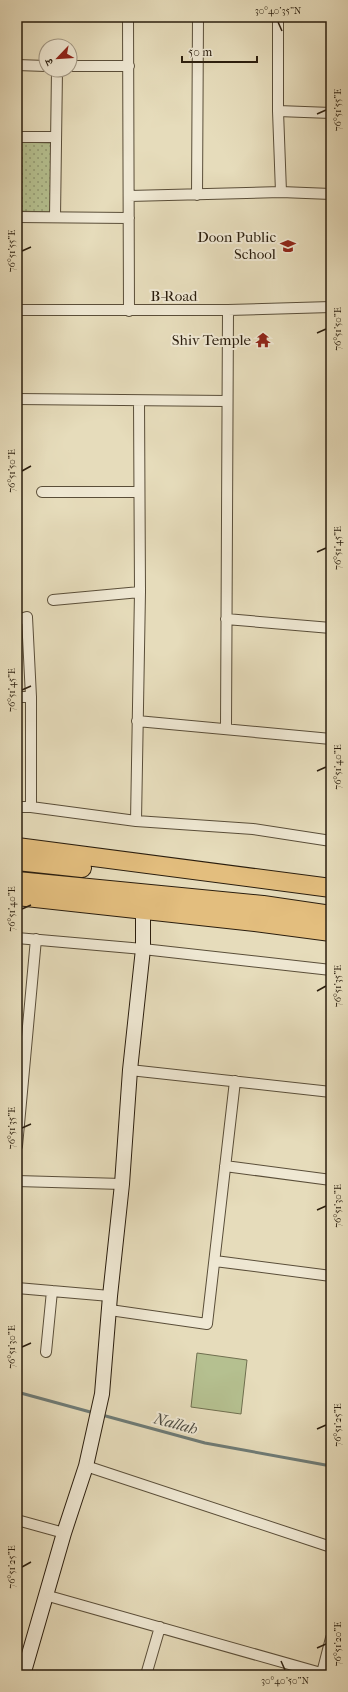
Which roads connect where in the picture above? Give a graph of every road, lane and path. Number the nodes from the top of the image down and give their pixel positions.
1 (128, 17) edge
2 (198, 17) edge
3 (278, 17) edge
4 (17, 66) edge
5 (38, 66) edge
6 (78, 66) edge
7 (129, 66) junction
8 (57, 78) edge
9 (278, 111) junction
10 (331, 113) edge
11 (17, 136) edge
12 (56, 137) junction
13 (282, 192) junction
14 (331, 194) edge
15 (198, 195) junction
16 (129, 196) junction
17 (17, 217) edge
18 (55, 217) junction
19 (129, 218) junction
20 (331, 307) edge
21 (17, 310) edge
22 (228, 310) junction
23 (129, 311) junction
24 (17, 399) edge
25 (139, 401) junction
26 (227, 401) junction
27 (42, 492) dead end
28 (138, 492) junction
29 (140, 592) junction
30 (53, 600) dead end
31 (226, 619) junction
32 (17, 620) edge
33 (331, 628) edge
34 (17, 697) edge
35 (31, 697) junction
36 (136, 721) junction
37 (226, 728) junction
38 (331, 739) edge
39 (17, 807) edge
40 (31, 808) junction
41 (136, 821) junction
42 (331, 841) edge
43 (17, 847) edge
44 (73, 860) junction
45 (17, 861) edge
46 (17, 881) edge
47 (331, 888) edge
48 (72, 894) junction
49 (17, 896) edge
50 (331, 901) edge
51 (144, 911) junction
52 (331, 915) edge
53 (331, 932) edge
54 (17, 938) edge
55 (36, 939) junction
56 (142, 949) junction
57 (331, 970) edge
58 (22, 1053) edge
59 (130, 1070) junction
60 (235, 1082) junction
61 (331, 1092) edge
62 (17, 1146) edge
63 (225, 1166) junction
64 (331, 1180) edge
65 (17, 1181) edge
66 (122, 1184) junction
67 (215, 1261) junction
68 (331, 1276) edge
69 (17, 1288) edge
70 (52, 1290) junction
71 (110, 1296) junction
72 (110, 1310) junction
73 (46, 1352) dead end
74 (86, 1466) junction
75 (17, 1520) edge
76 (64, 1533) junction
77 (331, 1547) edge
78 (45, 1596) junction
79 (160, 1627) junction
80 (331, 1638) edge
81 (325, 1674) edge
82 (23, 1675) edge
83 (146, 1675) edge

1 - 7 street
2 - 15 street
3 - 9 street
4 - 5 street
6 - 7 street
7 - 16 street
8 - 12 street
9 - 10 street
9 - 13 street
11 - 12 street
12 - 18 street
13 - 14 street
13 - 15 street
15 - 16 street
16 - 19 street
17 - 18 street
18 - 19 street
19 - 23 street
20 - 22 street, B-Road
21 - 23 street, B-Road
22 - 23 street, B-Road
22 - 26 street
24 - 25 street
25 - 26 street
25 - 28 street
26 - 31 street
27 - 28 street
28 - 29 street
29 - 30 street
29 - 36 street
31 - 33 street
31 - 37 street
32 - 35 street
34 - 35 street
35 - 40 street
36 - 37 street
36 - 41 street
37 - 38 street
39 - 40 street
40 - 41 street
41 - 42 street
43 - 44 highway
44 - 45 highway
44 - 47 highway
44 - 50 highway
46 - 48 highway
48 - 49 highway
48 - 51 highway
48 - 52 highway
51 - 53 highway
51 - 56 street
54 - 55 street
55 - 56 street
55 - 58 street
56 - 57 street
56 - 59 street
58 - 62 street
59 - 60 street
59 - 66 street
60 - 61 street
60 - 63 street
63 - 64 street
63 - 67 street
65 - 66 street
66 - 71 street
67 - 68 street
67 - 72 street
69 - 70 street
70 - 71 street
70 - 73 street
71 - 72 street
72 - 74 street
74 - 76 street
74 - 77 street
75 - 76 street
76 - 78 street
78 - 79 street
78 - 82 street
79 - 81 street
79 - 83 street
80 - 81 street

